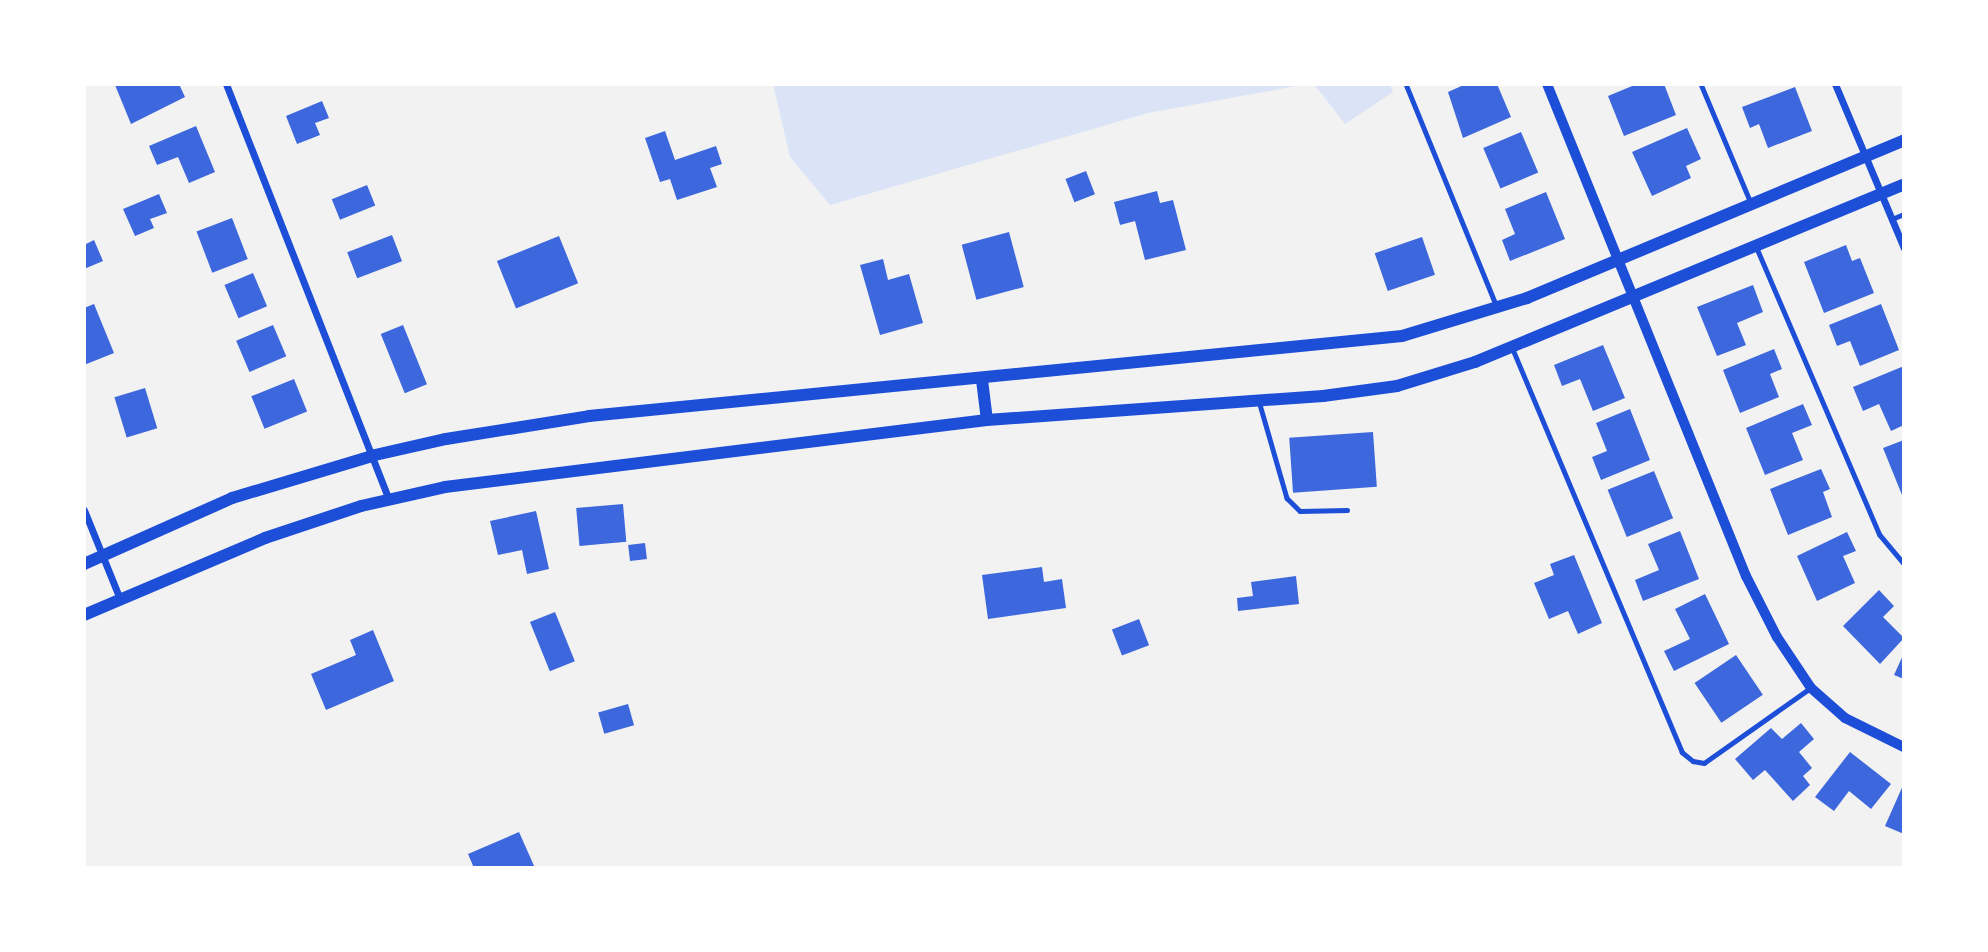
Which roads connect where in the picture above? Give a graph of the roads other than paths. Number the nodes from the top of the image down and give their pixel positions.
1 (226, 84) edge
2 (1406, 84) edge
3 (1547, 84) edge
4 (1701, 84) edge
5 (1835, 84) edge
6 (1904, 140) edge
7 (1865, 156) junction
8 (1904, 184) edge
9 (1881, 193) junction
10 (1752, 205) junction
11 (1904, 214) edge
12 (1892, 219) junction
13 (1756, 245) junction
14 (1904, 248) edge
15 (1616, 260) junction
16 (1631, 296) junction
17 (1498, 308) junction
18 (1512, 346) junction
19 (982, 380) junction
20 (1259, 400) junction
21 (988, 420) junction
22 (375, 455) junction
23 (389, 500) junction
24 (84, 510) edge
25 (1347, 510) dead end
26 (103, 555) junction
27 (84, 564) edge
28 (1904, 564) edge
29 (120, 599) junction
30 (84, 615) edge
31 (1811, 688) junction
32 (1904, 747) edge

1 - 22 street
2 - 17 lane
3 - 15 street
4 - 10 lane
5 - 7 street
6 - 7 main road
7 - 9 street
7 - 10 main road
8 - 9 main road
9 - 12 street
9 - 13 main road
10 - 15 main road
11 - 12 lane
12 - 14 street
13 - 16 main road
13 - 28 lane
15 - 16 street
15 - 17 main road
16 - 18 main road
16 - 31 street
17 - 19 main road
18 - 20 main road
18 - 31 lane
19 - 21 main road
19 - 22 main road
20 - 21 main road
20 - 25 lane
21 - 23 main road
22 - 23 street
22 - 26 main road
23 - 29 main road
24 - 26 street
26 - 27 main road
26 - 29 street
29 - 30 main road
31 - 32 street

